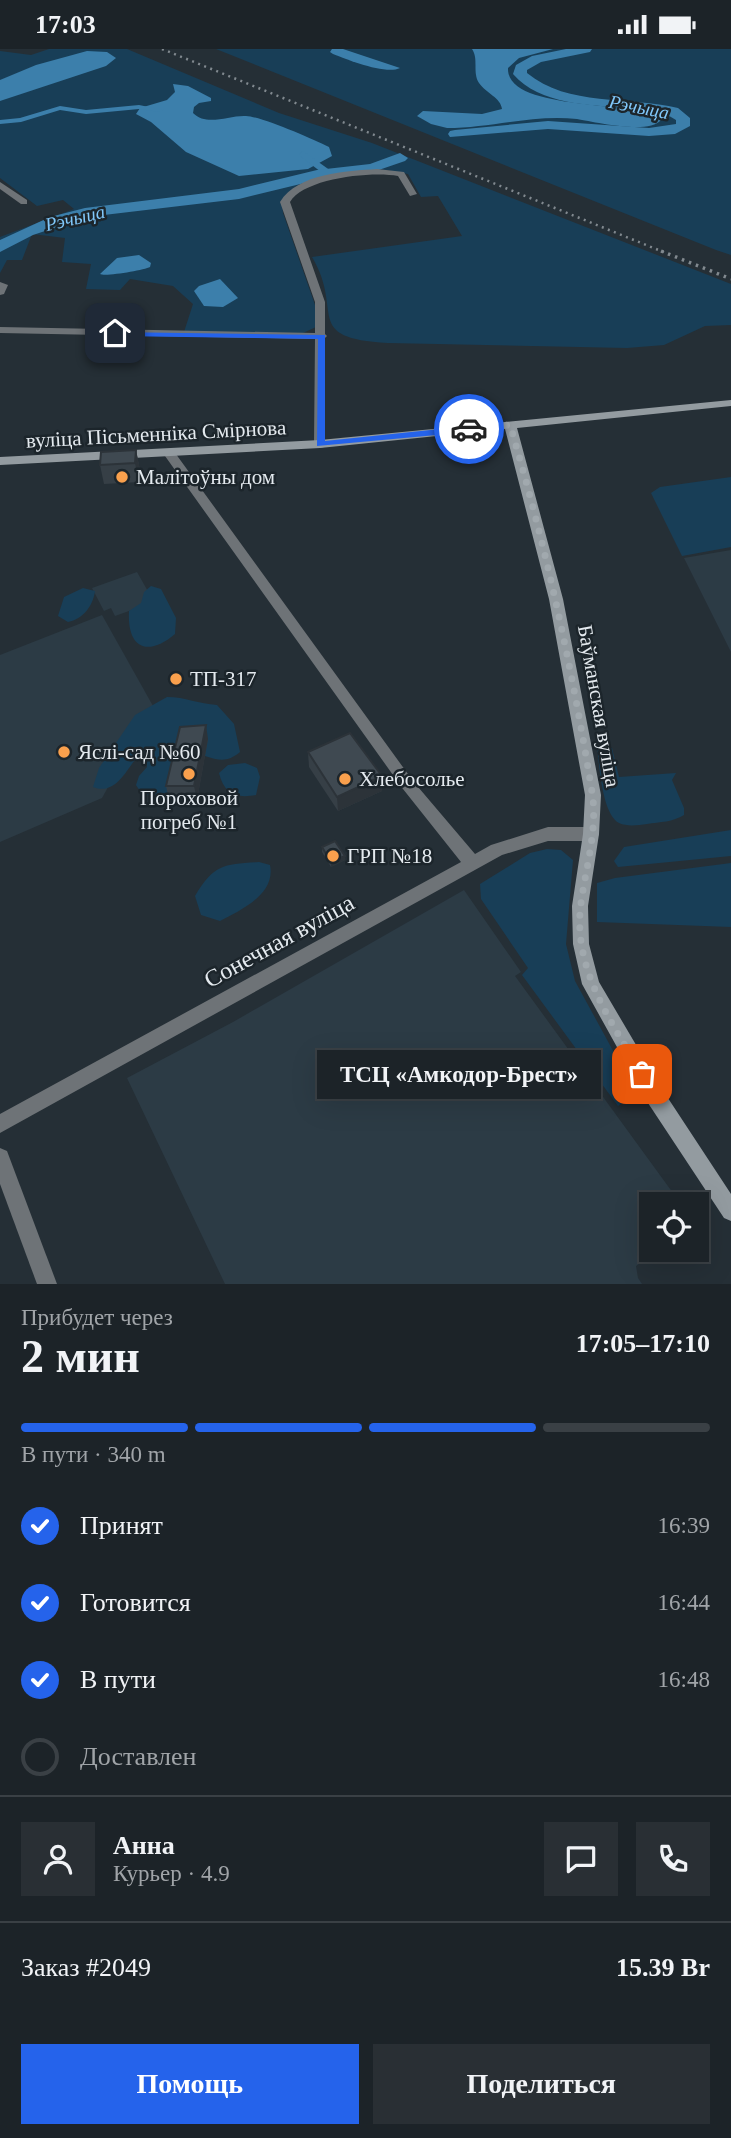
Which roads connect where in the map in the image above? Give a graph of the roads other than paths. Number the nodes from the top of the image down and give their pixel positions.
1 (0, 185) edge
2 (413, 194) dead end
3 (24, 202) dead end
4 (0, 285) edge
5 (0, 292) edge
6 (0, 330) edge
7 (322, 336) junction
8 (731, 403) edge
9 (510, 425) junction
10 (320, 444) junction
11 (169, 453) junction
12 (0, 461) edge
13 (591, 834) junction
14 (472, 863) junction
15 (0, 1124) edge
16 (0, 1158) edge
17 (731, 1210) edge
18 (47, 1284) edge

1 - 3 street
2 - 7 street
4 - 5 street
6 - 7 street
7 - 10 street
8 - 9 street, вуліца Пісьменніка Смірнова
9 - 10 street, вуліца Пісьменніка Смірнова
9 - 13 street, Баўманская вуліца
10 - 11 street, вуліца Пісьменніка Смірнова
11 - 12 street, вуліца Пісьменніка Смірнова
11 - 14 street
13 - 14 street, Сонечная вуліца
13 - 17 street, Баўманская вуліца
14 - 15 street, Сонечная вуліца
16 - 18 street

